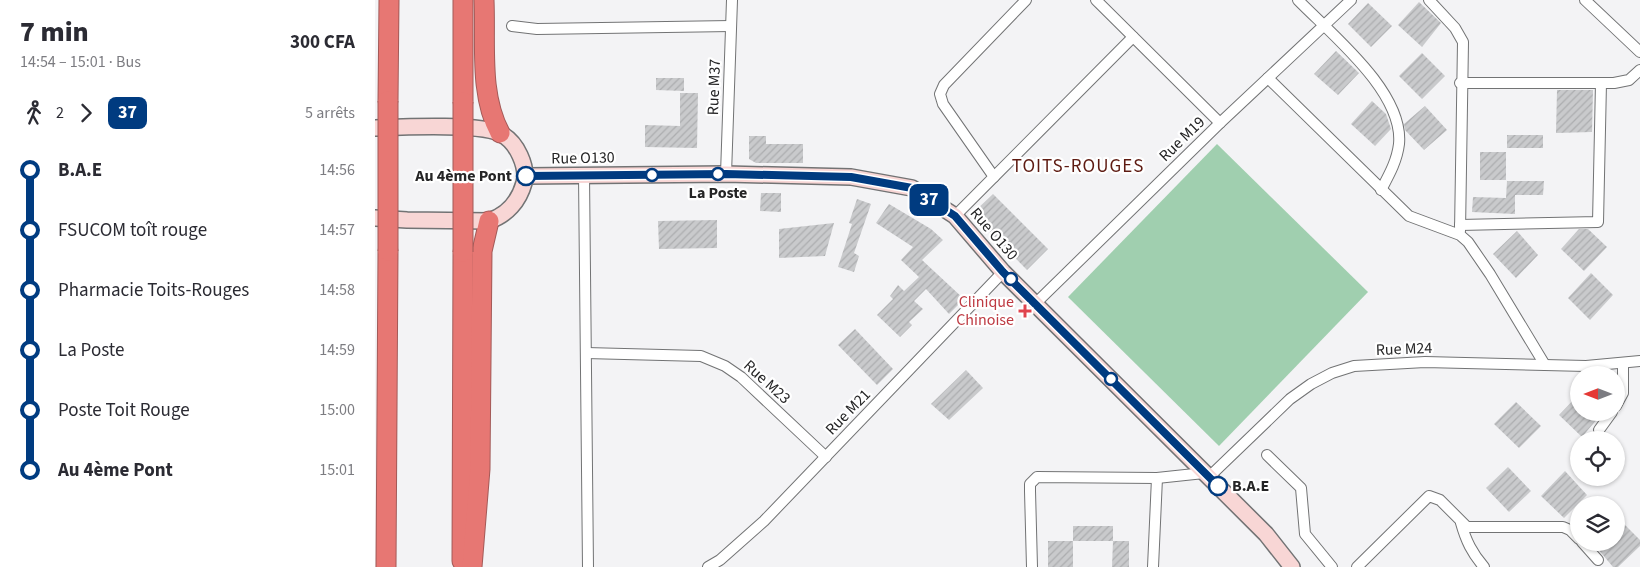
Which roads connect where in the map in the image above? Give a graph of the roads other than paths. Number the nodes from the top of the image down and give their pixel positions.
1 (389, 0) edge
2 (463, 0) edge
3 (484, 0) edge
4 (732, 0) edge
5 (1026, 0) edge
6 (1096, 0) edge
7 (1298, 0) edge
8 (1351, 0) edge
9 (1429, 0) edge
10 (1585, 0) edge
11 (512, 26) dead end
12 (731, 26) junction
13 (1324, 27) junction
14 (1133, 37) junction
15 (1640, 52) edge
16 (1640, 70) edge
17 (1268, 78) junction
18 (1461, 83) junction
19 (1601, 83) junction
20 (1220, 123) junction
21 (375, 128) edge
22 (501, 134) junction
23 (726, 174) junction
24 (584, 175) junction
25 (526, 176) junction
26 (994, 177) junction
27 (1381, 190) junction
28 (955, 216) junction
29 (375, 218) edge
30 (489, 221) junction
31 (1460, 230) junction
32 (1003, 272) junction
33 (1036, 303) junction
34 (586, 353) junction
35 (1640, 361) edge
36 (1623, 364) joint
37 (1545, 365) junction
38 (1606, 421) edge
39 (1599, 430) dead end
40 (1267, 455) dead end
41 (826, 457) junction
42 (1207, 475) junction
43 (1157, 478) junction
44 (1461, 523) junction
45 (1570, 530) edge
46 (375, 538) edge
47 (1590, 551) edge
48 (1598, 560) dead end
49 (381, 567) edge
50 (386, 567) edge
51 (462, 567) edge
52 (472, 567) edge
53 (588, 567) edge
54 (708, 567) edge
55 (1031, 567) edge
56 (1153, 567) edge
57 (1292, 567) edge
58 (1332, 567) edge
59 (1357, 567) edge
60 (1484, 567) edge

1 - 50 highway, bridge
2 - 51 highway, bridge
3 - 22 highway
4 - 12 street, Rue M37
5 - 26 street
6 - 14 street
7 - 13 street
8 - 13 street, Rue M19
9 - 18 street
10 - 15 street
11 - 12 street
12 - 23 street, Rue M37
13 - 17 street, Rue M19
13 - 27 street
14 - 20 street
14 - 26 street
16 - 19 street
17 - 20 street, Rue M19
17 - 27 street
18 - 19 street
18 - 31 street
19 - 31 street
20 - 33 street, Rue M19
21 - 22 street
22 - 25 street
23 - 24 street, Rue O130
23 - 28 street, Rue O130
24 - 25 street, Rue O130
24 - 34 street
25 - 30 street
26 - 28 street
27 - 31 street
28 - 32 street, Rue O130
29 - 30 street
30 - 52 highway
31 - 37 street
32 - 33 street, Rue O130
32 - 41 street, Rue M21
33 - 42 street, Rue O130
34 - 41 street, Rue M23
34 - 53 street
35 - 36 street, Rue M24
36 - 37 street, Rue M24
37 - 42 street, Rue M24
38 - 39 street
40 - 58 street
41 - 54 street, Rue M21
42 - 43 street
42 - 57 street, Rue O130
43 - 55 street
43 - 56 street
44 - 45 street
44 - 59 street
44 - 60 street
46 - 49 highway
47 - 48 street

